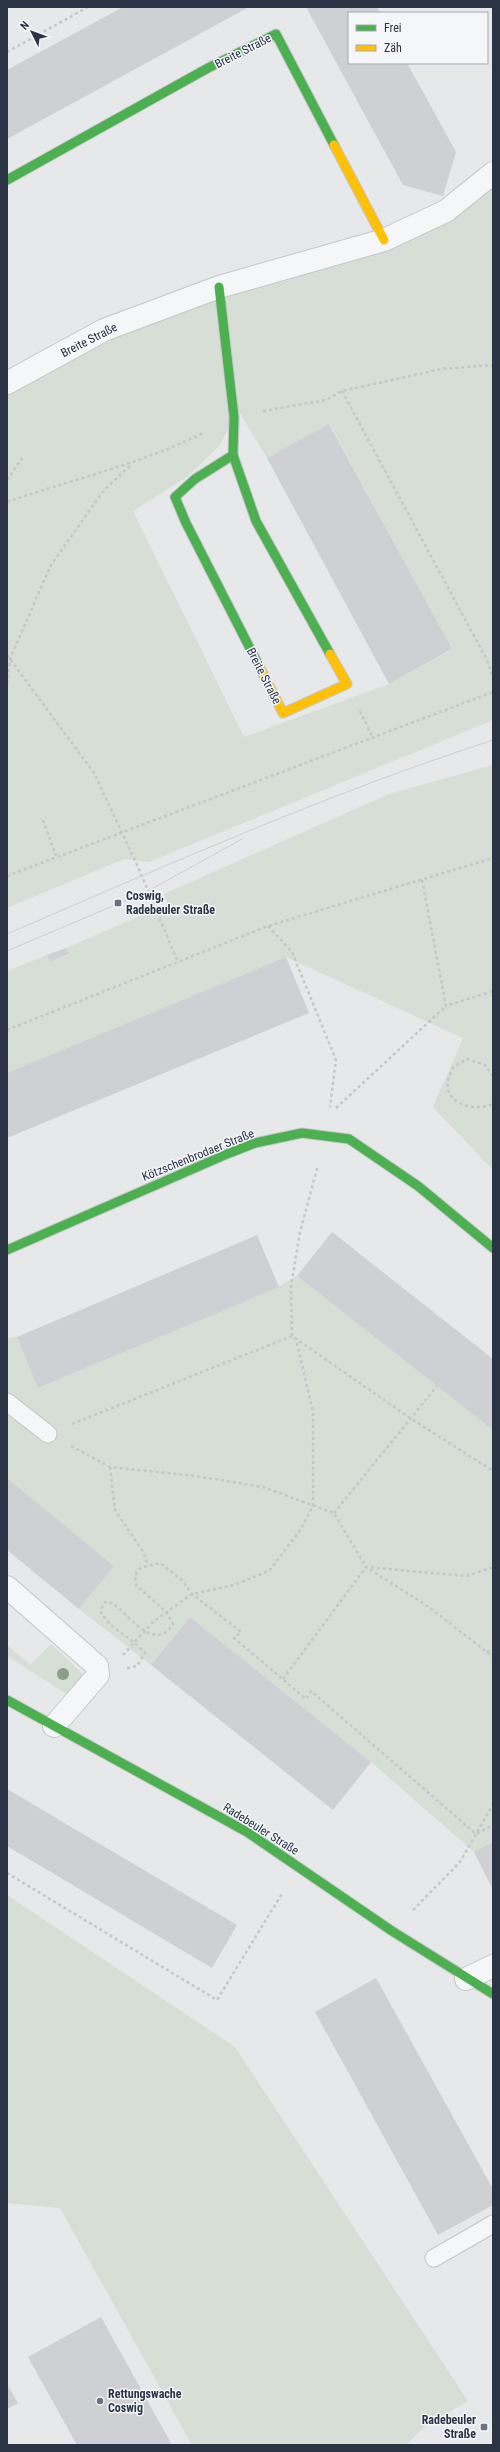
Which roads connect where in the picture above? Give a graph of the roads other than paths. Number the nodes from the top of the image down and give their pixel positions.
1 (493, 173) edge
2 (7, 180) edge
3 (384, 240) junction
4 (219, 287) junction
5 (7, 383) edge
6 (233, 455) junction
7 (493, 1248) edge
8 (7, 1250) edge
9 (7, 1402) edge
10 (48, 1434) road end
11 (7, 1587) edge
12 (7, 1700) edge
13 (54, 1726) junction
14 (493, 1966) edge
15 (466, 1979) junction
16 (493, 1994) edge
17 (493, 2224) edge
18 (434, 2258) dead end

1 - 3 street, Breite Straße
2 - 3 street, Breite Straße
3 - 4 street, Breite Straße
4 - 5 street, Breite Straße
4 - 6 street, Breite Straße
6 - 6 street, Breite Straße
7 - 8 street, Kötzschenbrodaer Straße
9 - 10 lane
11 - 13 street
12 - 13 street, Radebeuler Straße
13 - 15 street, Radebeuler Straße
14 - 15 street
15 - 16 street, Radebeuler Straße
17 - 18 lane

